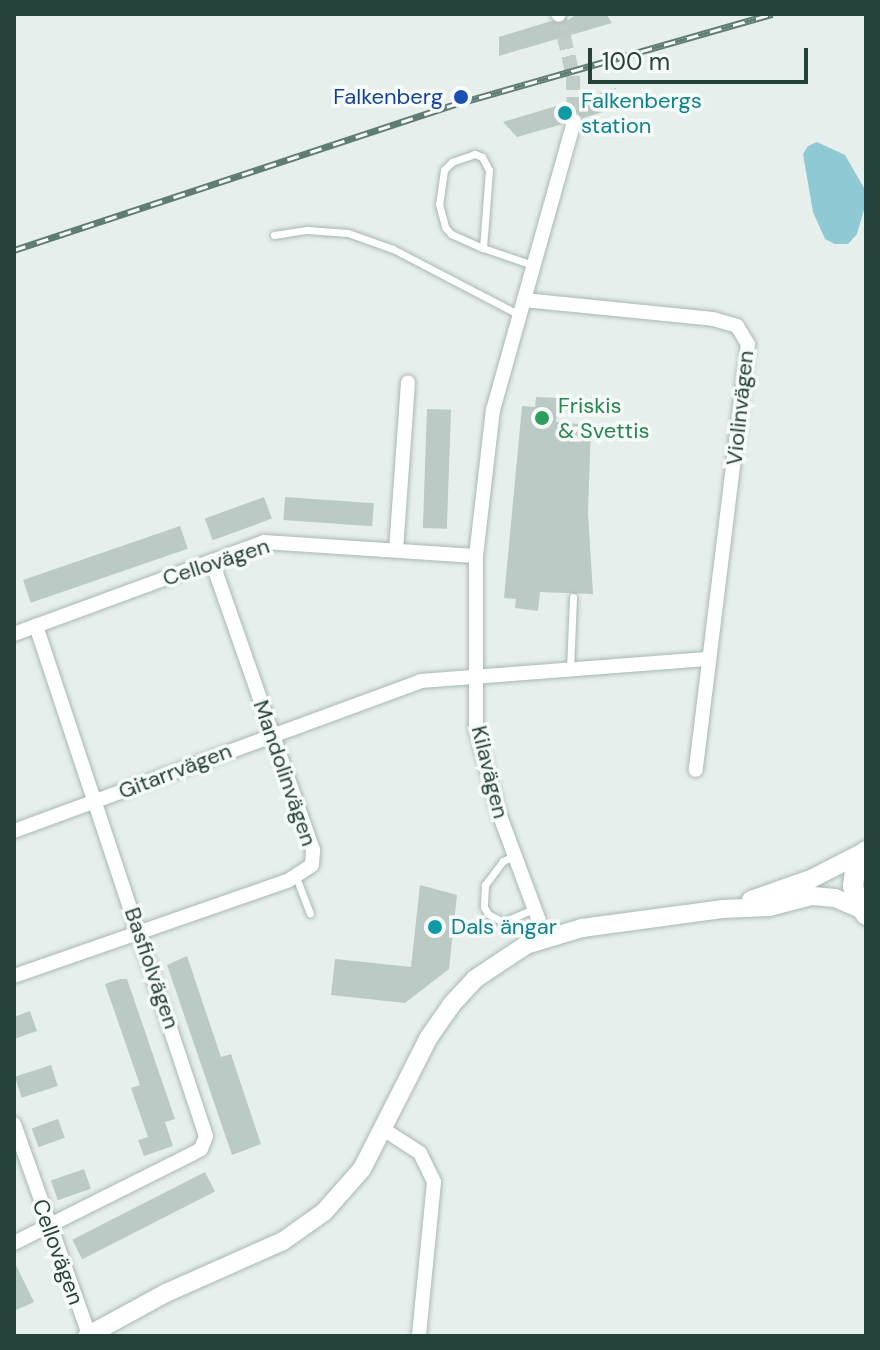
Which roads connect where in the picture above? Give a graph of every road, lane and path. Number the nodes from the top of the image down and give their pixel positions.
1 (574, 121) tunnel mouth
2 (274, 235) dead end
3 (483, 248) junction
4 (533, 265) junction
5 (522, 308) junction
6 (408, 382) dead end
7 (396, 550) junction
8 (476, 556) junction
9 (212, 561) junction
10 (573, 597) dead end
11 (36, 626) junction
12 (14, 634) edge
13 (709, 659) junction
14 (570, 669) junction
15 (475, 675) junction
16 (271, 735) junction
17 (696, 770) dead end
18 (96, 801) junction
19 (14, 831) edge
20 (866, 851) edge
21 (514, 856) junction
22 (296, 877) junction
23 (534, 909) junction
24 (722, 909) junction
25 (863, 912) edge
26 (310, 913) dead end
27 (140, 933) junction
28 (545, 937) junction
29 (14, 976) edge
30 (14, 1124) edge
31 (383, 1129) junction
32 (49, 1227) junction
33 (14, 1243) edge
34 (88, 1335) edge
35 (419, 1336) edge

1 - 4 street, Kilavägen
2 - 5 lane
3 - 3 lane
3 - 4 lane
4 - 5 street, Kilavägen
5 - 8 street, Kilavägen
5 - 13 street, Violinvägen
6 - 7 street
7 - 8 street, Cellovägen
7 - 9 street, Cellovägen
8 - 15 street, Kilavägen
9 - 11 street, Cellovägen
9 - 16 street, Mandolinvägen
10 - 14 lane
11 - 12 street, Cellovägen
11 - 18 street, Basfiolvägen
13 - 14 street
13 - 17 street, Violinvägen
14 - 15 street
15 - 16 street, Gitarrvägen
15 - 21 street, Kilavägen
16 - 18 street, Gitarrvägen
16 - 22 street, Mandolinvägen
18 - 19 street, Gitarrvägen
18 - 27 street, Basfiolvägen
20 - 24 street
20 - 25 main road
21 - 23 street, Kilavägen
21 - 23 lane
22 - 26 lane
22 - 27 street, Mandolinvägen
23 - 28 street, Kilavägen
24 - 25 street
24 - 28 street
27 - 29 street, Mandolinvägen
27 - 32 street, Basfiolvägen
28 - 31 street
30 - 32 street, Cellovägen
31 - 34 street
31 - 35 street
32 - 33 street
32 - 34 street, Cellovägen

